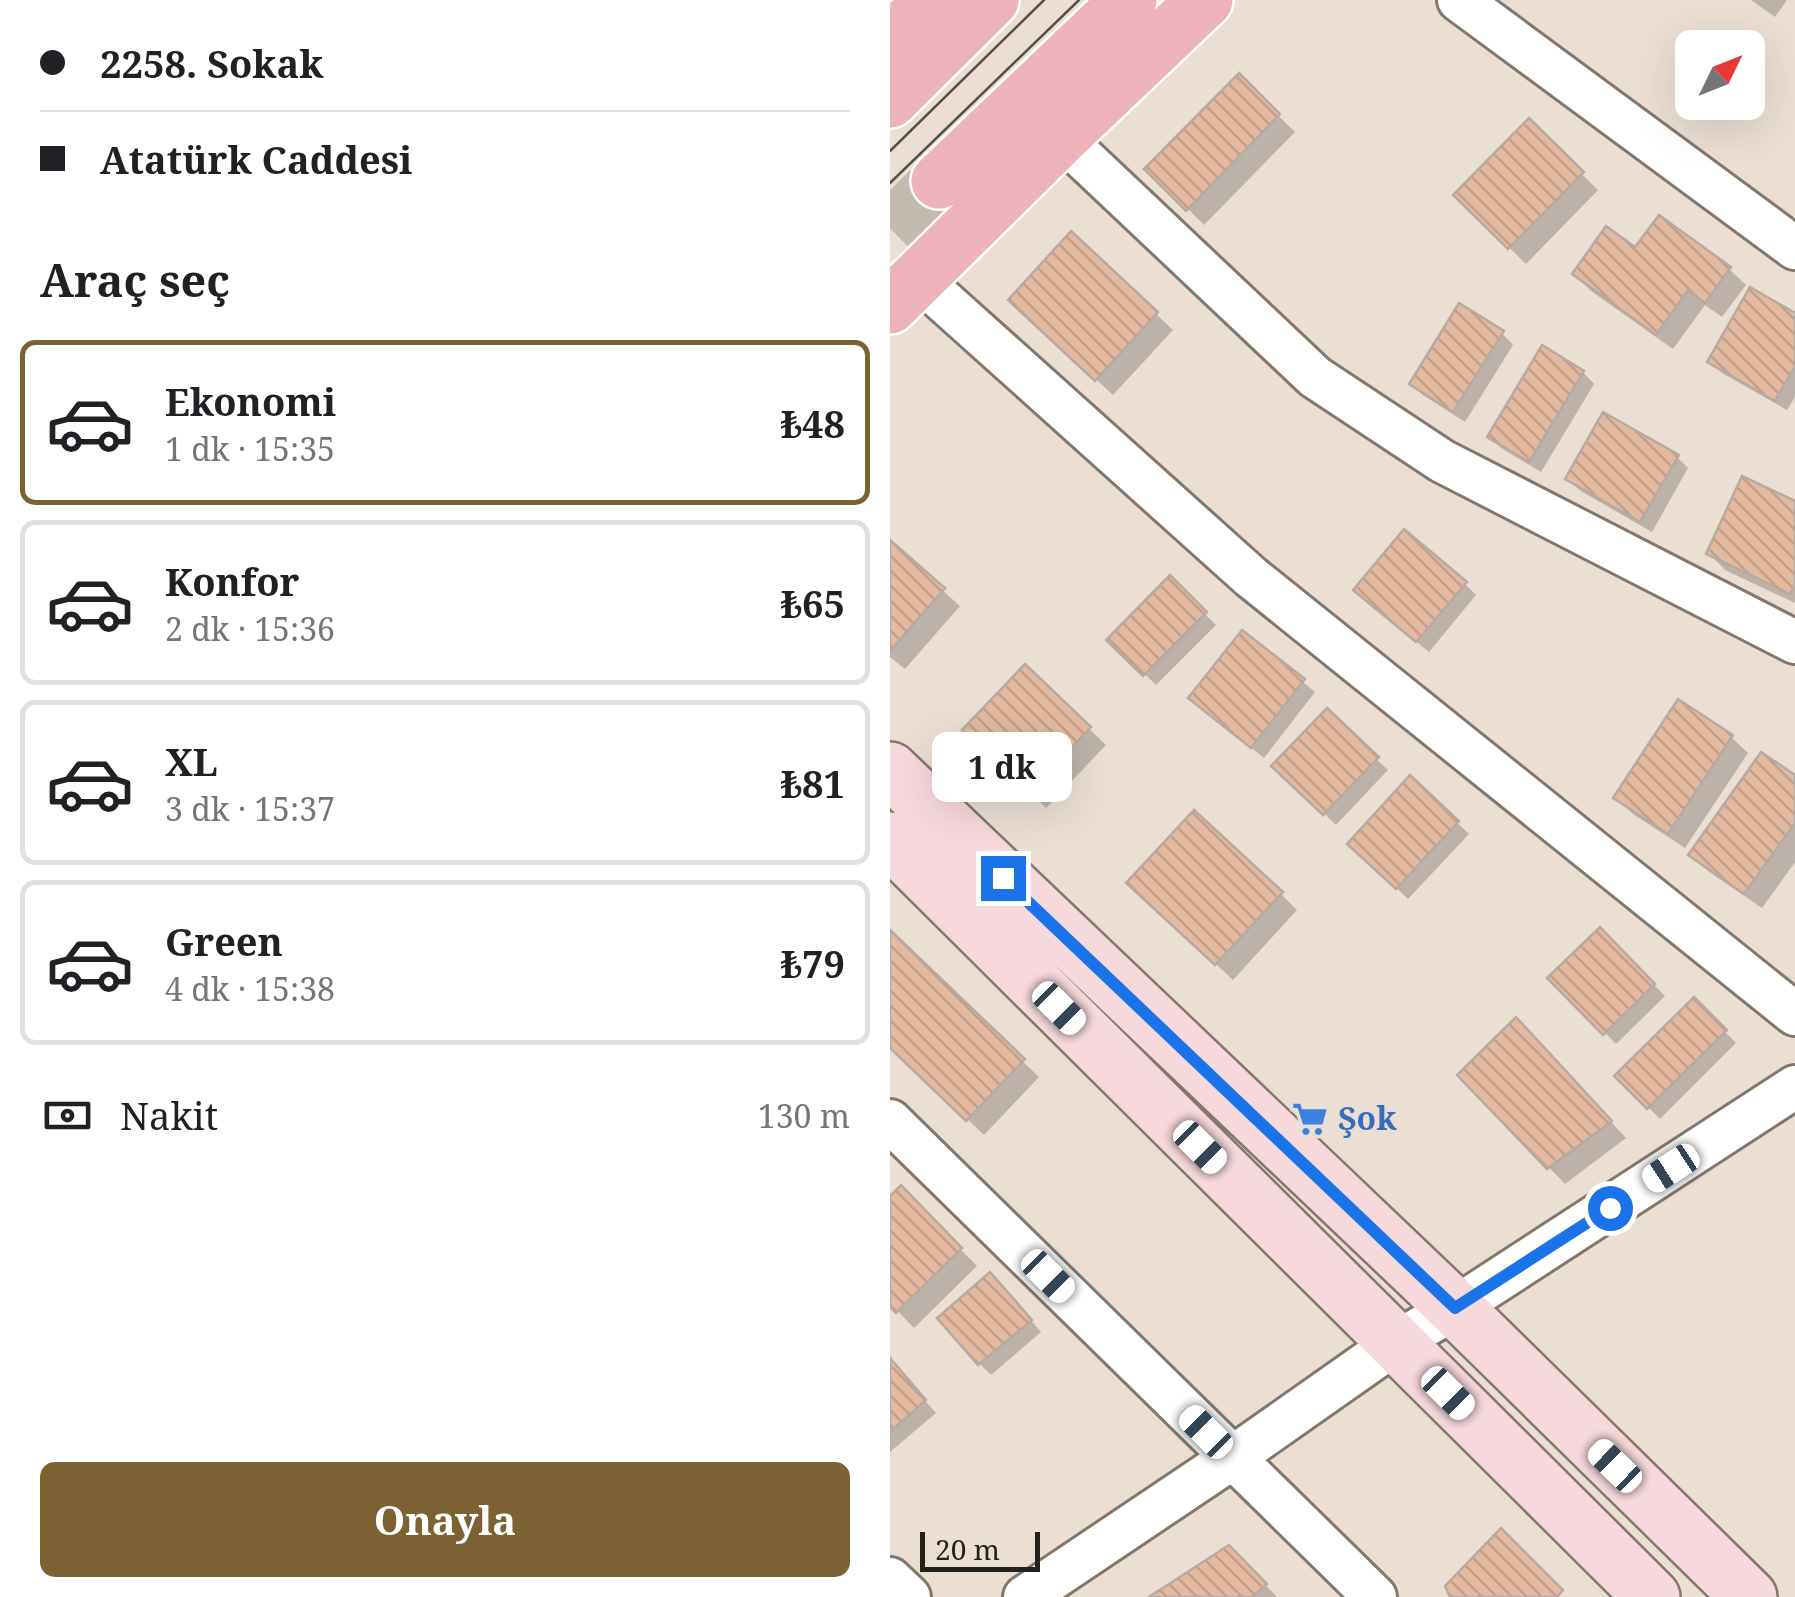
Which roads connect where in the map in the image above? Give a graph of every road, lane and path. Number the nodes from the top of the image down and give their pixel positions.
1 (934, 0) edge
2 (992, 0) edge
3 (1129, 0) edge
4 (1205, 0) edge
5 (1459, 0) edge
6 (890, 41) edge
7 (890, 100) edge
8 (1061, 137) junction
9 (939, 181) tunnel mouth
10 (1795, 248) edge
11 (904, 292) edge
12 (1795, 642) edge
13 (890, 770) edge
14 (890, 840) edge
15 (1795, 1014) edge
16 (1795, 1087) edge
17 (890, 1121) edge
18 (1455, 1308) junction
19 (1397, 1342) junction
20 (1232, 1458) junction
21 (890, 1579) edge
22 (909, 1597) edge
23 (1024, 1597) edge
24 (1374, 1597) edge
25 (1652, 1597) edge
26 (1748, 1597) edge

1 - 6 main road
2 - 7 main road
3 - 9 main road
4 - 8 main road
5 - 10 street
8 - 11 main road
8 - 12 street
11 - 15 street
13 - 18 main road
14 - 19 main road
16 - 18 street
17 - 20 street
18 - 19 street
18 - 26 main road
19 - 20 street
19 - 25 main road
20 - 23 street
20 - 24 street
21 - 22 street

